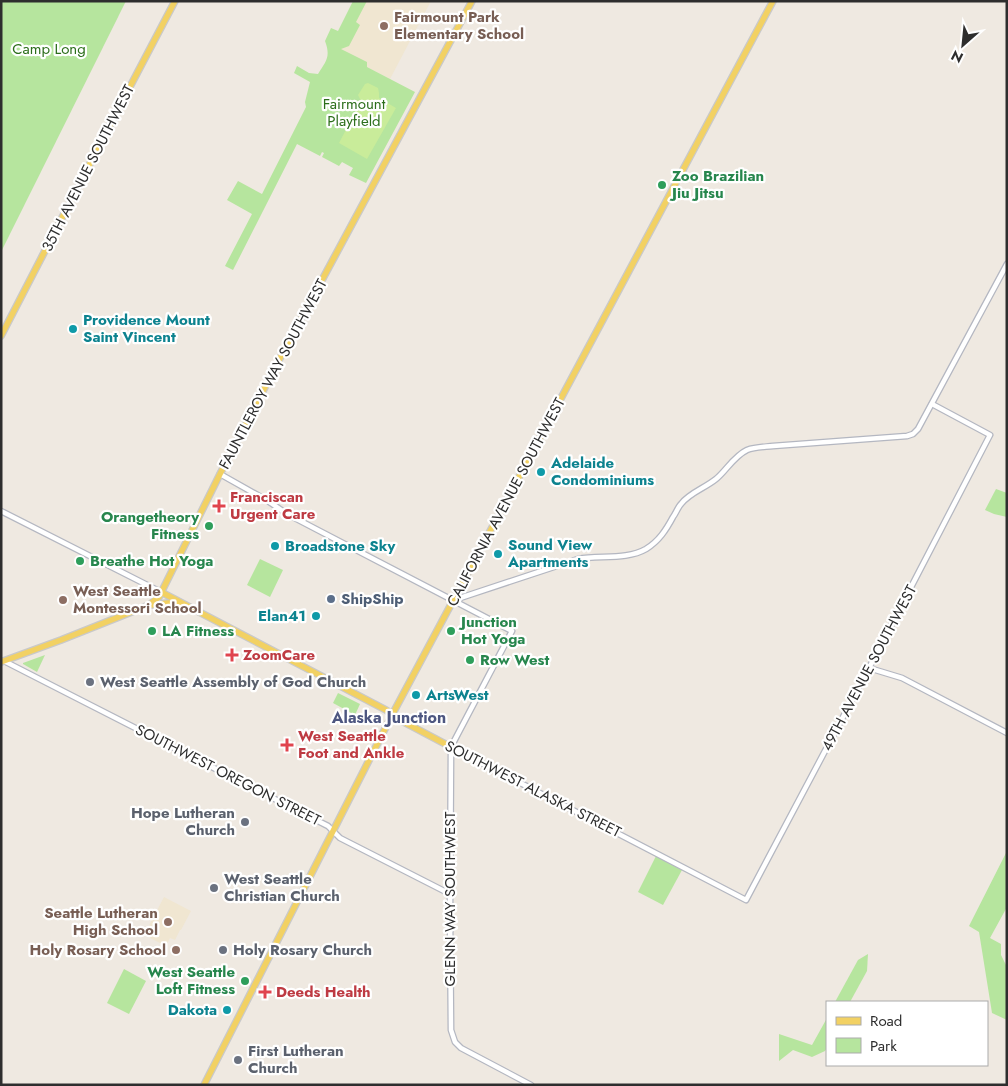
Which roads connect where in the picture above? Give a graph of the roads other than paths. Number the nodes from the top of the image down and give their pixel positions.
1 (175, 1) edge
2 (472, 1) edge
3 (773, 1) edge
4 (1007, 264) edge
5 (1, 336) edge
6 (932, 404) junction
7 (220, 474) junction
8 (1, 511) edge
9 (161, 592) junction
10 (454, 600) junction
11 (149, 605) junction
12 (191, 607) junction
13 (2, 662) edge
14 (869, 668) junction
15 (392, 715) junction
16 (1007, 733) edge
17 (451, 747) junction
18 (333, 830) junction
19 (450, 894) junction
20 (746, 900) joint
21 (204, 1085) edge
22 (531, 1085) edge

1 - 5 main road, 35TH AVENUE SOUTHWEST
2 - 7 main road, FAUNTLEROY WAY SOUTHWEST
3 - 10 main road, CALIFORNIA AVENUE SOUTHWEST
4 - 6 street
6 - 10 street
6 - 14 street, 49TH AVENUE SOUTHWEST
7 - 9 main road, FAUNTLEROY WAY SOUTHWEST
7 - 10 street
8 - 9 street, SOUTHWEST ALASKA STREET
9 - 11 main road, FAUNTLEROY WAY SOUTHWEST
9 - 12 main road, SOUTHWEST ALASKA STREET
10 - 15 main road, CALIFORNIA AVENUE SOUTHWEST
10 - 17 street
11 - 12 main road
11 - 13 main road, FAUNTLEROY WAY SOUTHWEST
12 - 15 main road, SOUTHWEST ALASKA STREET
13 - 18 street, SOUTHWEST OREGON STREET
14 - 16 street
14 - 20 street, 49TH AVENUE SOUTHWEST
15 - 17 main road, SOUTHWEST ALASKA STREET
15 - 18 main road, CALIFORNIA AVENUE SOUTHWEST
17 - 19 street, GLENN WAY SOUTHWEST
17 - 20 street, SOUTHWEST ALASKA STREET
18 - 19 street, SOUTHWEST OREGON STREET
18 - 21 main road, CALIFORNIA AVENUE SOUTHWEST
19 - 22 street, GLENN WAY SOUTHWEST

